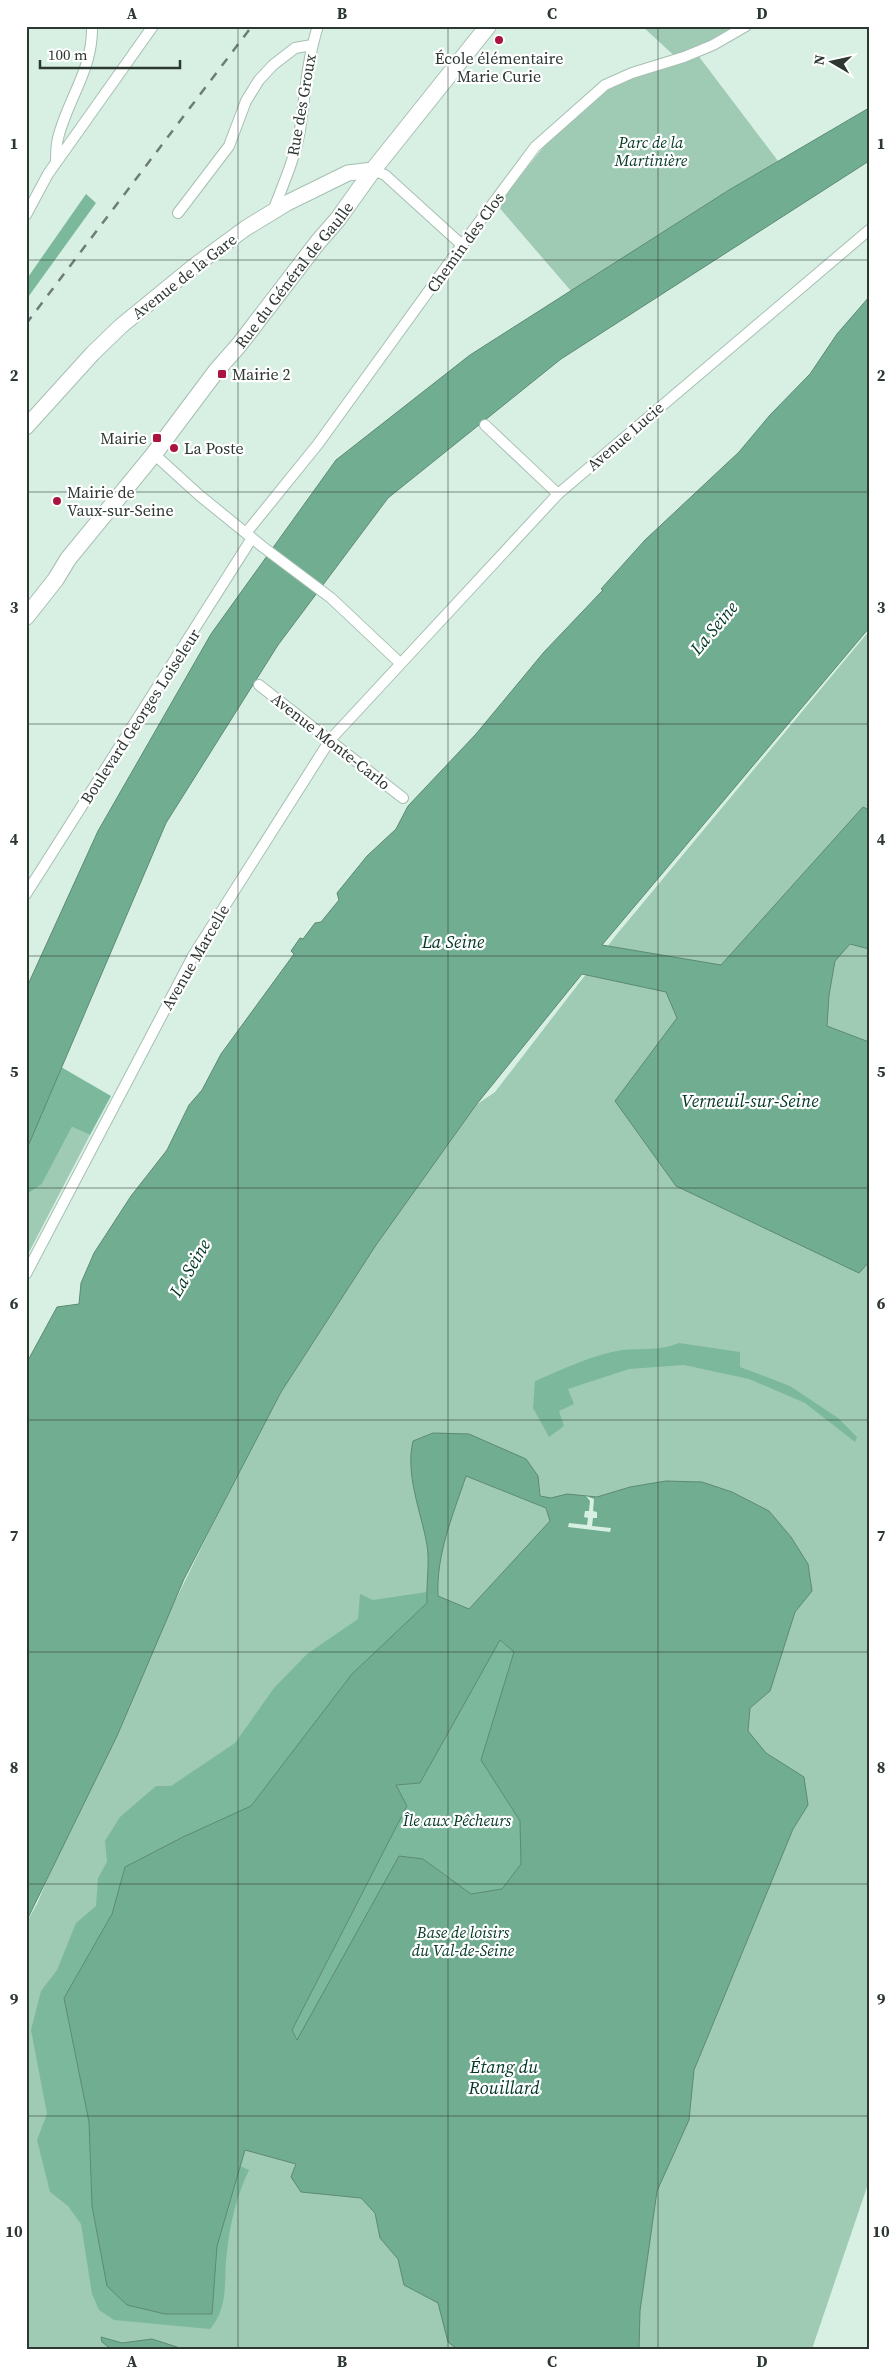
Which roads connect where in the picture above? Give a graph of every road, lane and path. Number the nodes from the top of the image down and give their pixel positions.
1 (92, 26) edge
2 (153, 26) edge
3 (318, 26) edge
4 (488, 26) edge
5 (746, 26) edge
6 (312, 45) junction
7 (56, 163) junction
8 (373, 170) junction
9 (273, 211) junction
10 (178, 213) dead end
11 (26, 215) edge
12 (869, 230) edge
13 (462, 245) junction
14 (485, 425) dead end
15 (26, 427) edge
16 (154, 454) junction
17 (558, 494) junction
18 (249, 535) junction
19 (26, 617) edge
20 (400, 663) junction
21 (259, 685) dead end
22 (330, 740) junction
23 (403, 798) dead end
24 (26, 894) edge
25 (26, 1274) edge

1 - 7 street
2 - 7 street
3 - 6 street, Rue des Groux
4 - 8 main road, Rue du Général de Gaulle
5 - 13 street, Chemin des Clos
6 - 9 street, Rue des Groux
6 - 10 street
7 - 11 street
8 - 9 street, Avenue de la Gare
8 - 13 street
8 - 16 main road, Rue du Général de Gaulle
9 - 15 street, Avenue de la Gare
12 - 17 street, Avenue Lucie
13 - 18 street, Chemin des Clos
14 - 17 street
16 - 18 street
16 - 19 main road, Rue du Général de Gaulle
17 - 20 street, Avenue Lucie
18 - 20 street
18 - 24 street, Boulevard Georges Loiseleur
20 - 22 street, Avenue Marcelle
21 - 22 street, Avenue Monte-Carlo
22 - 23 street, Avenue Monte-Carlo
22 - 25 street, Avenue Marcelle

